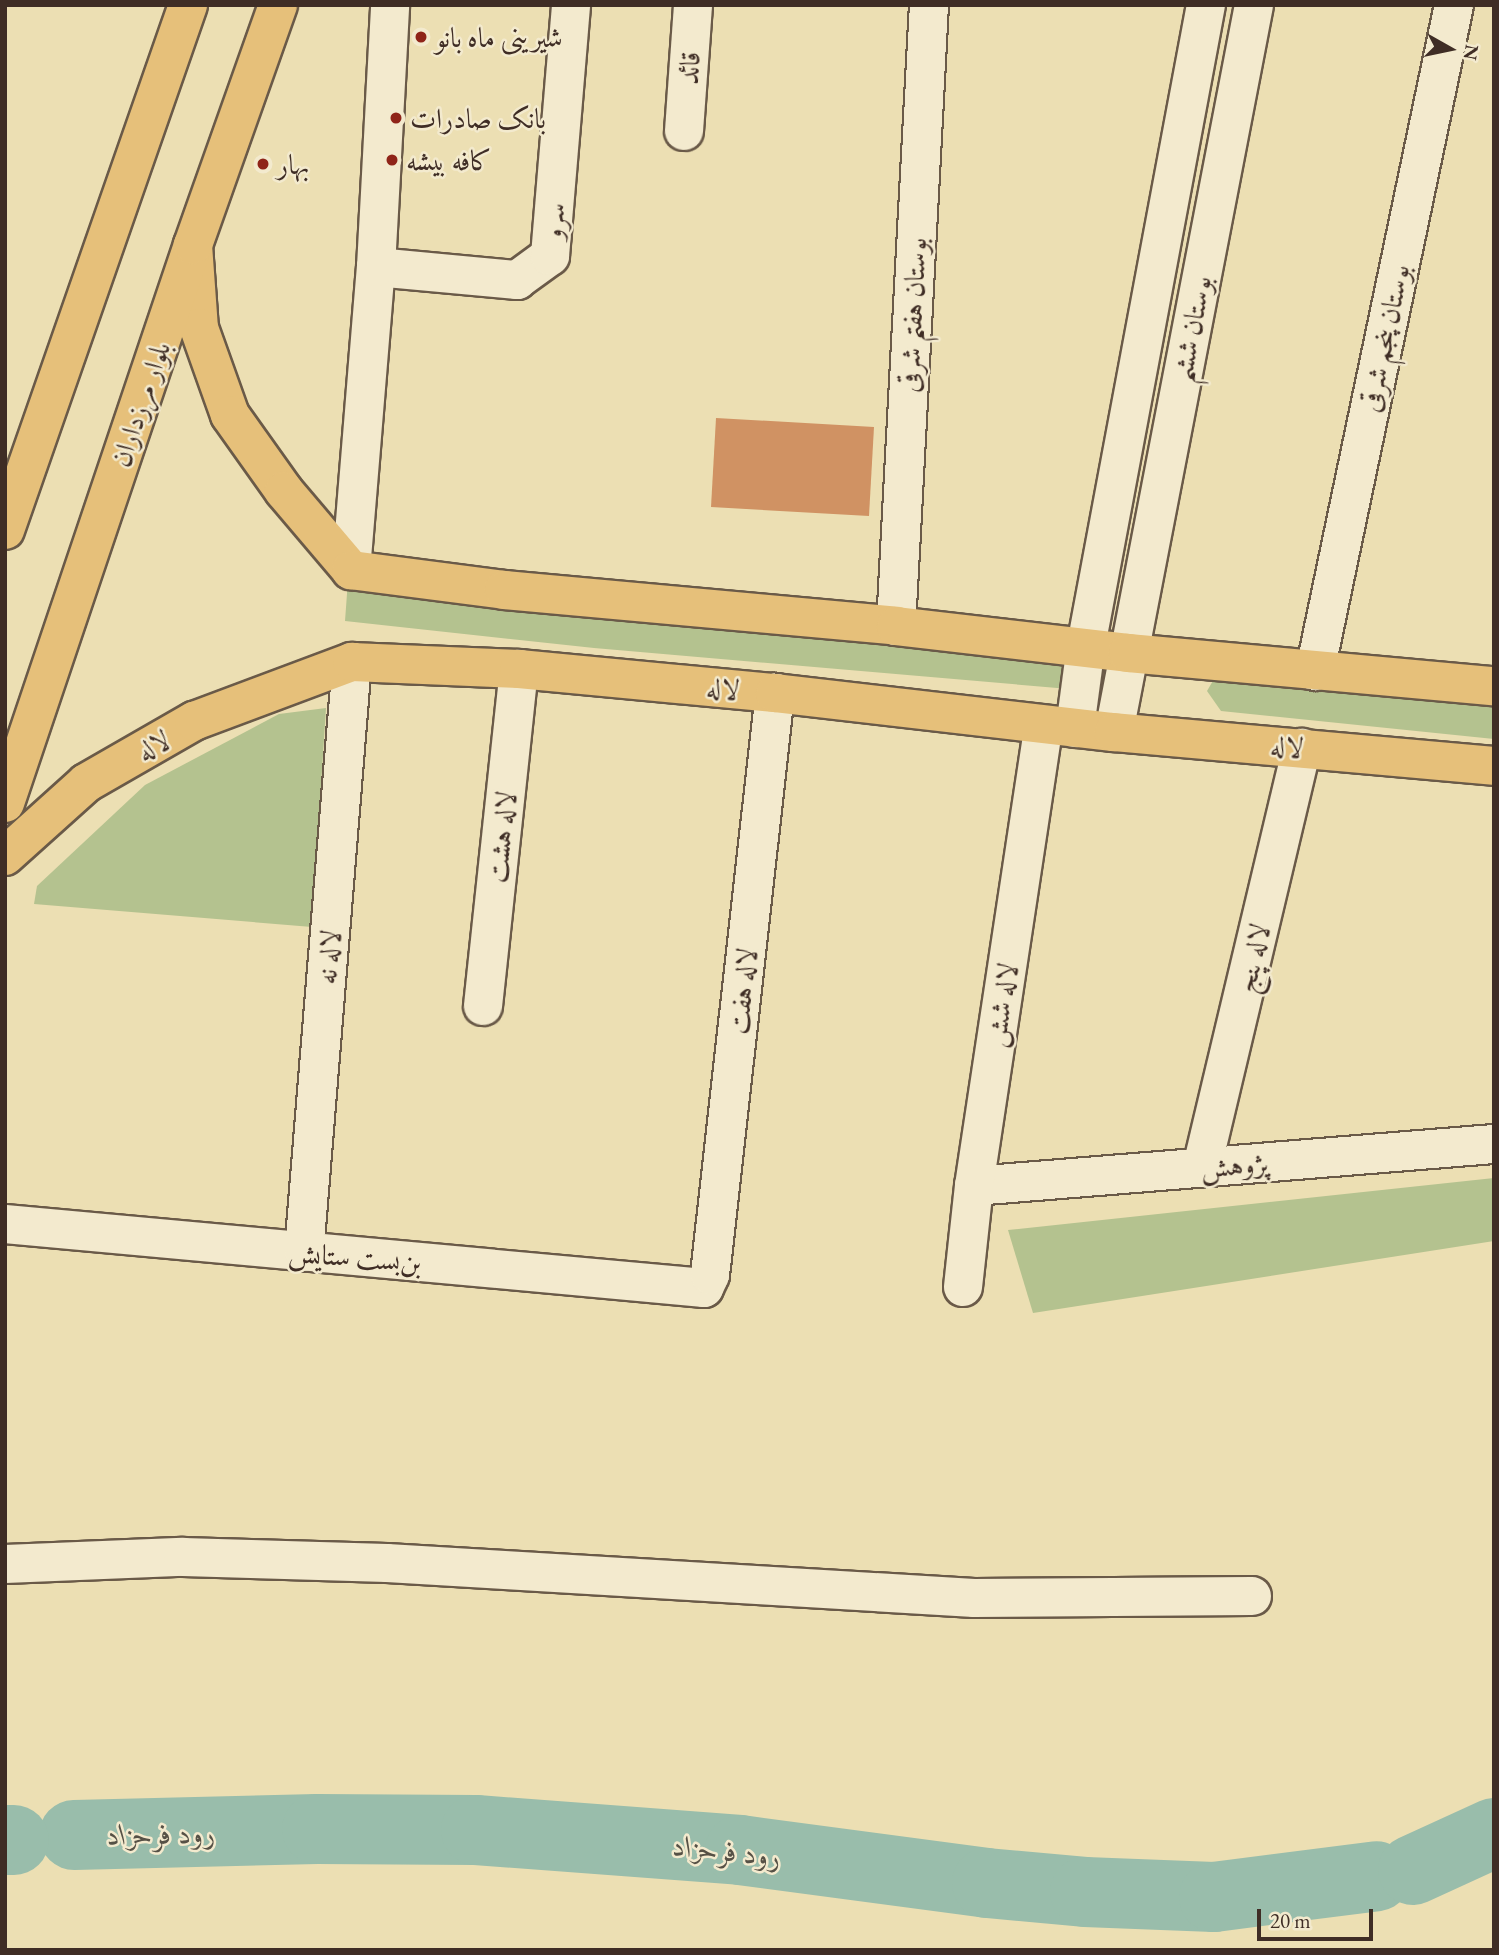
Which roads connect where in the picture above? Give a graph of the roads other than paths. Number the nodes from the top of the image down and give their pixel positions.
1 (188, 5) edge
2 (278, 5) edge
3 (390, 5) edge
4 (571, 5) edge
5 (694, 5) edge
6 (929, 5) edge
7 (1206, 5) edge
8 (1254, 5) edge
9 (1454, 5) edge
10 (684, 131) dead end
11 (193, 245) junction
12 (376, 267) junction
13 (5, 530) edge
14 (351, 569) junction
15 (896, 626) junction
16 (1086, 646) junction
17 (1128, 653) junction
18 (352, 662) junction
19 (519, 669) junction
20 (1315, 671) junction
21 (1494, 686) edge
22 (775, 693) junction
23 (1059, 726) junction
24 (1114, 732) junction
25 (1302, 748) junction
26 (1494, 766) edge
27 (5, 803) edge
28 (5, 856) edge
29 (483, 1006) dead end
30 (1494, 1144) edge
31 (1202, 1167) junction
32 (974, 1186) junction
33 (5, 1224) edge
34 (304, 1252) junction
35 (963, 1287) dead end
36 (704, 1288) joint
37 (5, 1564) edge
38 (1252, 1596) dead end

1 - 13 main road
2 - 11 main road, بلوار مرزداران
3 - 12 street
4 - 12 street, سرو
5 - 10 street, قائد
6 - 15 street, بوستان هفتم شرقی
7 - 16 street, بوستان ششم
8 - 17 street, بوستان ششم
9 - 20 street, بوستان پنجم شرقی
11 - 14 main road
11 - 27 main road, بلوار مرزداران
12 - 14 street
14 - 15 main road
15 - 16 main road
16 - 17 main road
16 - 23 street, بوستان ششم
17 - 20 main road
17 - 24 street, بوستان ششم
18 - 19 main road, لاله
18 - 28 main road, لاله
18 - 34 street, لاله نه
19 - 22 main road, لاله
19 - 29 street, لاله هشت
20 - 21 main road
22 - 23 main road, لاله
22 - 36 street, لاله هفت
23 - 24 main road, لاله
23 - 32 street, لاله شش
24 - 25 main road, لاله
25 - 26 main road, لاله
25 - 31 street, لاله پنج
30 - 31 street, پژوهش
31 - 32 street, پژوهش
32 - 35 street, لاله شش
33 - 34 street, بن‌بست ستایش
34 - 36 street, بن‌بست ستایش
37 - 38 street

